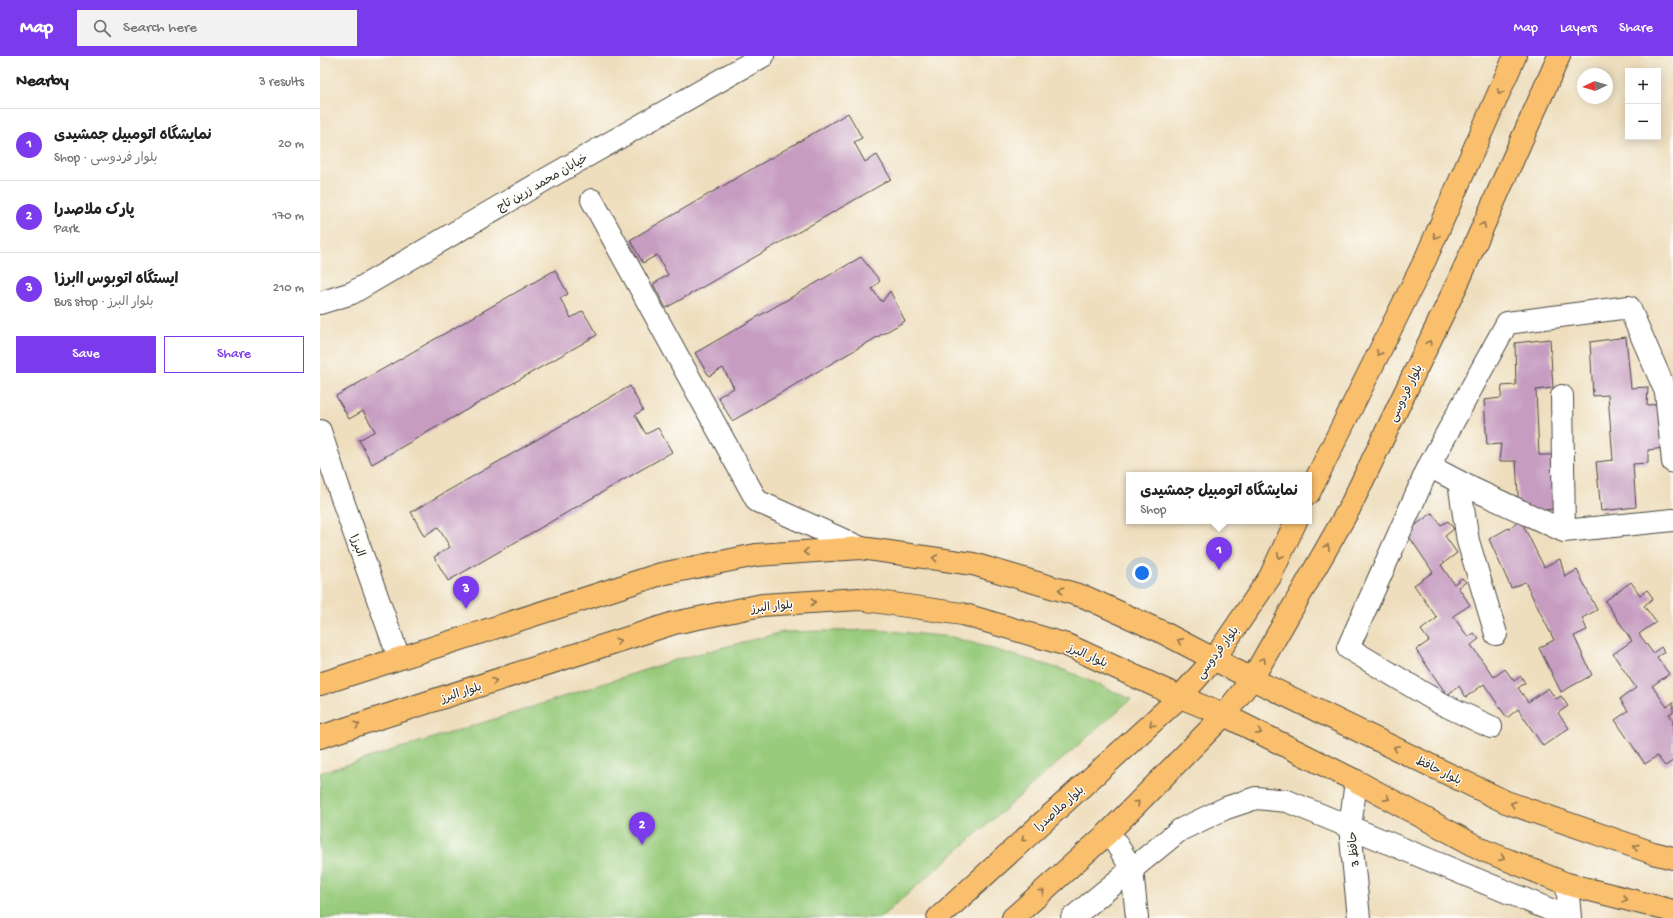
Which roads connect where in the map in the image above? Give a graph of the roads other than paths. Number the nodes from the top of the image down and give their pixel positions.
1 (763, 56) edge
2 (1516, 56) edge
3 (1559, 56) edge
4 (592, 200) dead end
5 (320, 303) edge
6 (1562, 396) dead end
7 (320, 432) edge
8 (1673, 462) edge
9 (1429, 466) junction
10 (1459, 482) junction
11 (1312, 487) edge
12 (1673, 520) edge
13 (1295, 524) edge
14 (1564, 530) junction
15 (861, 548) junction
16 (1496, 634) dead end
17 (399, 658) junction
18 (1214, 659) junction
19 (1252, 679) junction
20 (320, 684) edge
21 (1180, 697) junction
22 (1224, 715) junction
23 (1491, 727) dead end
24 (320, 737) edge
25 (1356, 781) junction
26 (1350, 828) junction
27 (1109, 832) junction
28 (1673, 858) edge
29 (1132, 868) junction
30 (1567, 884) junction
31 (1673, 911) edge
32 (938, 918) edge
33 (1013, 918) edge
34 (1072, 918) edge
35 (1137, 918) edge
36 (1359, 918) edge
37 (1570, 918) edge

1 - 5 street, خیابان محمد زرین تاج
2 -> 11 main road
19 -> 3 main road, بلوار فردوسی
4 - 15 street
6 - 14 street
7 - 17 street, البرز۱
8 - 9 street
9 - 10 street
9 - 23 street
10 - 14 street
10 - 16 street
12 - 14 street
13 -> 18 main road, بلوار فردوسی
15 -> 17 main road
18 -> 15 main road
17 - 20 main road
18 - 19 main road, بلوار حافظ
18 - 21 main road, بلوار فردوسی
19 - 22 main road, بلوار فردوسی
28 -> 19 main road, بلوار حافظ
21 - 22 main road, بلوار البرز
24 -> 21 main road, بلوار البرز
21 -> 32 main road, بلوار ملاصدرا
22 -> 25 main road
27 -> 22 main road
25 - 26 street, حافظ 3
25 -> 30 main road
26 - 29 street
26 - 36 street, حافظ 3
26 - 37 street
27 - 29 street
33 -> 27 main road
29 - 34 street
29 - 35 street
30 -> 31 main road
30 - 37 street

